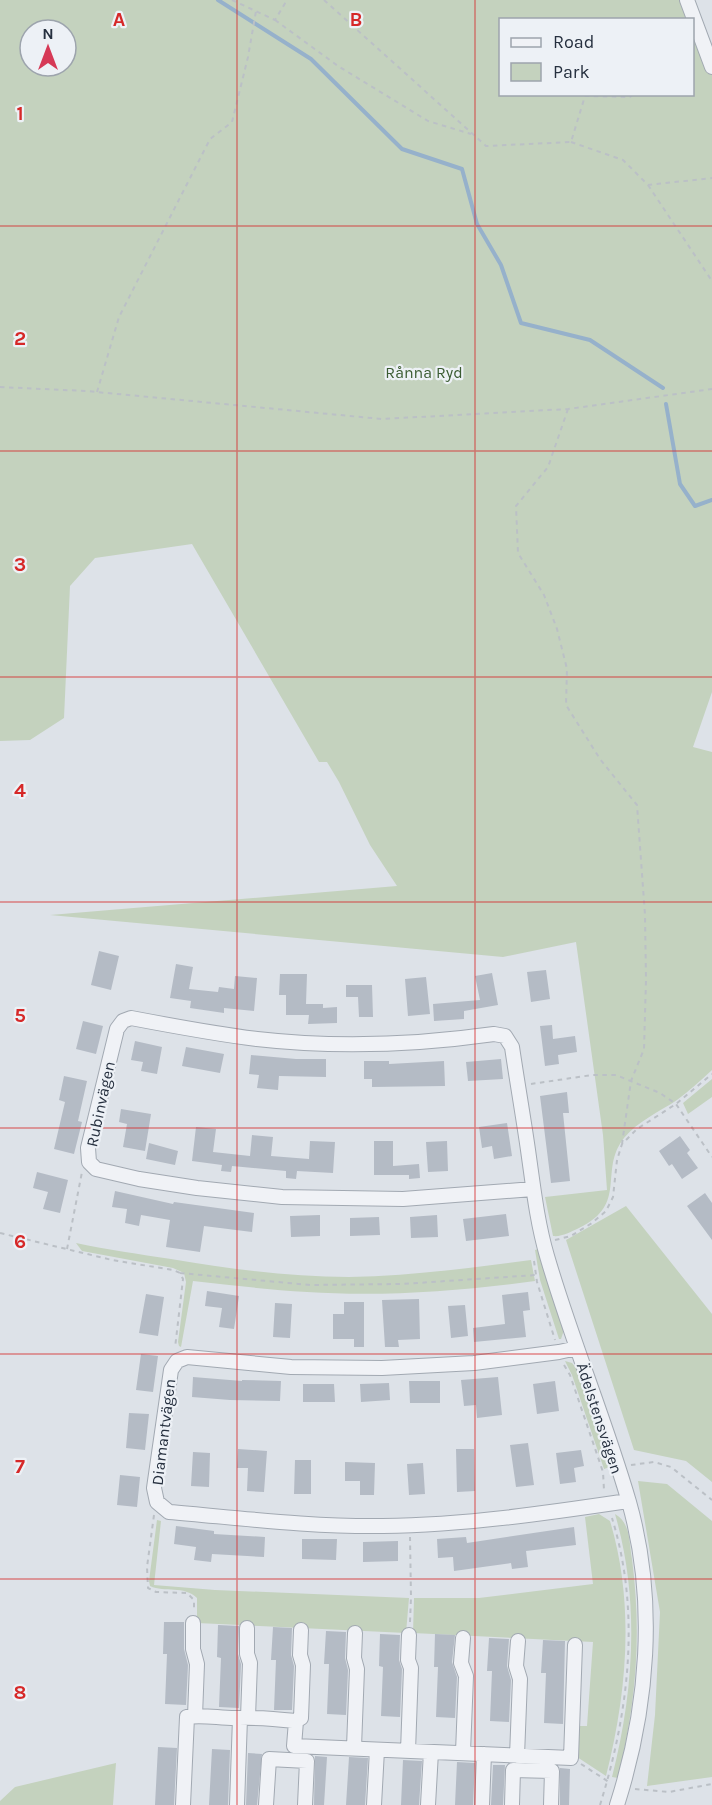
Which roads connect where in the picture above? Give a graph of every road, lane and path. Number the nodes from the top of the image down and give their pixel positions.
1 (232, 0) edge
2 (287, 0) edge
3 (324, 0) edge
4 (687, 0) edge
5 (256, 11) junction
6 (694, 18) edge
7 (694, 19) edge
8 (275, 20) junction
9 (712, 67) edge
10 (585, 96) edge
11 (585, 96) edge
12 (631, 96) edge
13 (472, 134) junction
14 (571, 142) junction
15 (712, 178) edge
16 (648, 185) junction
17 (712, 281) edge
18 (0, 387) edge
19 (712, 389) edge
20 (97, 392) junction
21 (568, 409) junction
22 (505, 1036) joint
23 (712, 1074) edge
24 (631, 1081) junction
25 (526, 1084) dead end
26 (676, 1104) junction
27 (622, 1144) junction
28 (712, 1157) edge
29 (83, 1169) dead end
30 (533, 1189) junction
31 (0, 1233) edge
32 (550, 1241) dead end
33 (67, 1249) junction
34 (180, 1273) junction
35 (536, 1275) dead end
36 (577, 1348) junction
37 (175, 1351) dead end
38 (623, 1466) dead end
39 (712, 1500) edge
40 (628, 1501) junction
41 (604, 1504) junction
42 (154, 1515) dead end
43 (410, 1532) dead end
44 (193, 1623) joint
45 (247, 1628) dead end
46 (301, 1630) dead end
47 (355, 1633) dead end
48 (409, 1635) joint
49 (463, 1638) dead end
50 (518, 1641) dead end
51 (575, 1645) dead end
52 (195, 1716) junction
53 (244, 1718) junction
54 (296, 1721) junction
55 (354, 1748) junction
56 (377, 1750) junction
57 (408, 1750) junction
58 (431, 1752) junction
59 (463, 1752) junction
60 (293, 1753) junction
61 (484, 1754) junction
62 (517, 1756) junction
63 (571, 1758) junction
64 (532, 1764) junction
65 (608, 1781) junction
66 (616, 1784) dead end
67 (712, 1785) edge
68 (629, 1788) dead end
69 (183, 1805) edge
70 (237, 1805) edge
71 (266, 1805) edge
72 (304, 1805) edge
73 (375, 1805) edge
74 (429, 1805) edge
75 (482, 1805) edge
76 (512, 1805) edge
77 (551, 1805) edge
78 (600, 1805) edge
79 (617, 1805) edge

1 - 5 path
2 - 8 path
3 - 13 path
4 - 6 street
5 - 8 path
5 - 20 path
7 - 9 street
8 - 13 path
10 - 12 path
11 - 14 path
13 - 14 path
14 - 16 path
15 - 16 path
16 - 17 path
18 - 20 path
19 - 21 path
20 - 21 path
21 - 24 path
22 - 30 street, Ädelstensvägen
22 - 30 street, Rubinvägen
23 - 26 path
24 - 25 path
24 - 26 path
24 - 27 path
26 - 27 path
26 - 28 path
27 - 32 path
29 - 33 path
30 - 36 street, Ädelstensvägen
31 - 33 path
33 - 34 path
34 - 35 path
34 - 37 path
36 - 40 street, Ädelstensvägen
36 - 41 street, Diamantvägen
38 - 39 path
40 - 41 street, Diamantvägen
40 - 79 street, Ädelstensvägen
41 - 65 path
42 - 44 path
43 - 48 path
44 - 52 street
45 - 53 street
46 - 54 street
47 - 55 street
48 - 57 street
49 - 59 street
50 - 62 street
51 - 63 street
52 - 53 street
52 - 69 street
53 - 54 street
53 - 70 street
54 - 60 street
55 - 56 street
55 - 60 street
56 - 57 street
56 - 73 street
57 - 58 street
58 - 59 street
58 - 74 street
59 - 61 street
60 - 71 street
60 - 72 street
61 - 62 street
61 - 75 street
62 - 64 street
63 - 64 street
63 - 65 path
64 - 76 street
64 - 77 street
65 - 66 path
65 - 78 path
67 - 68 path

